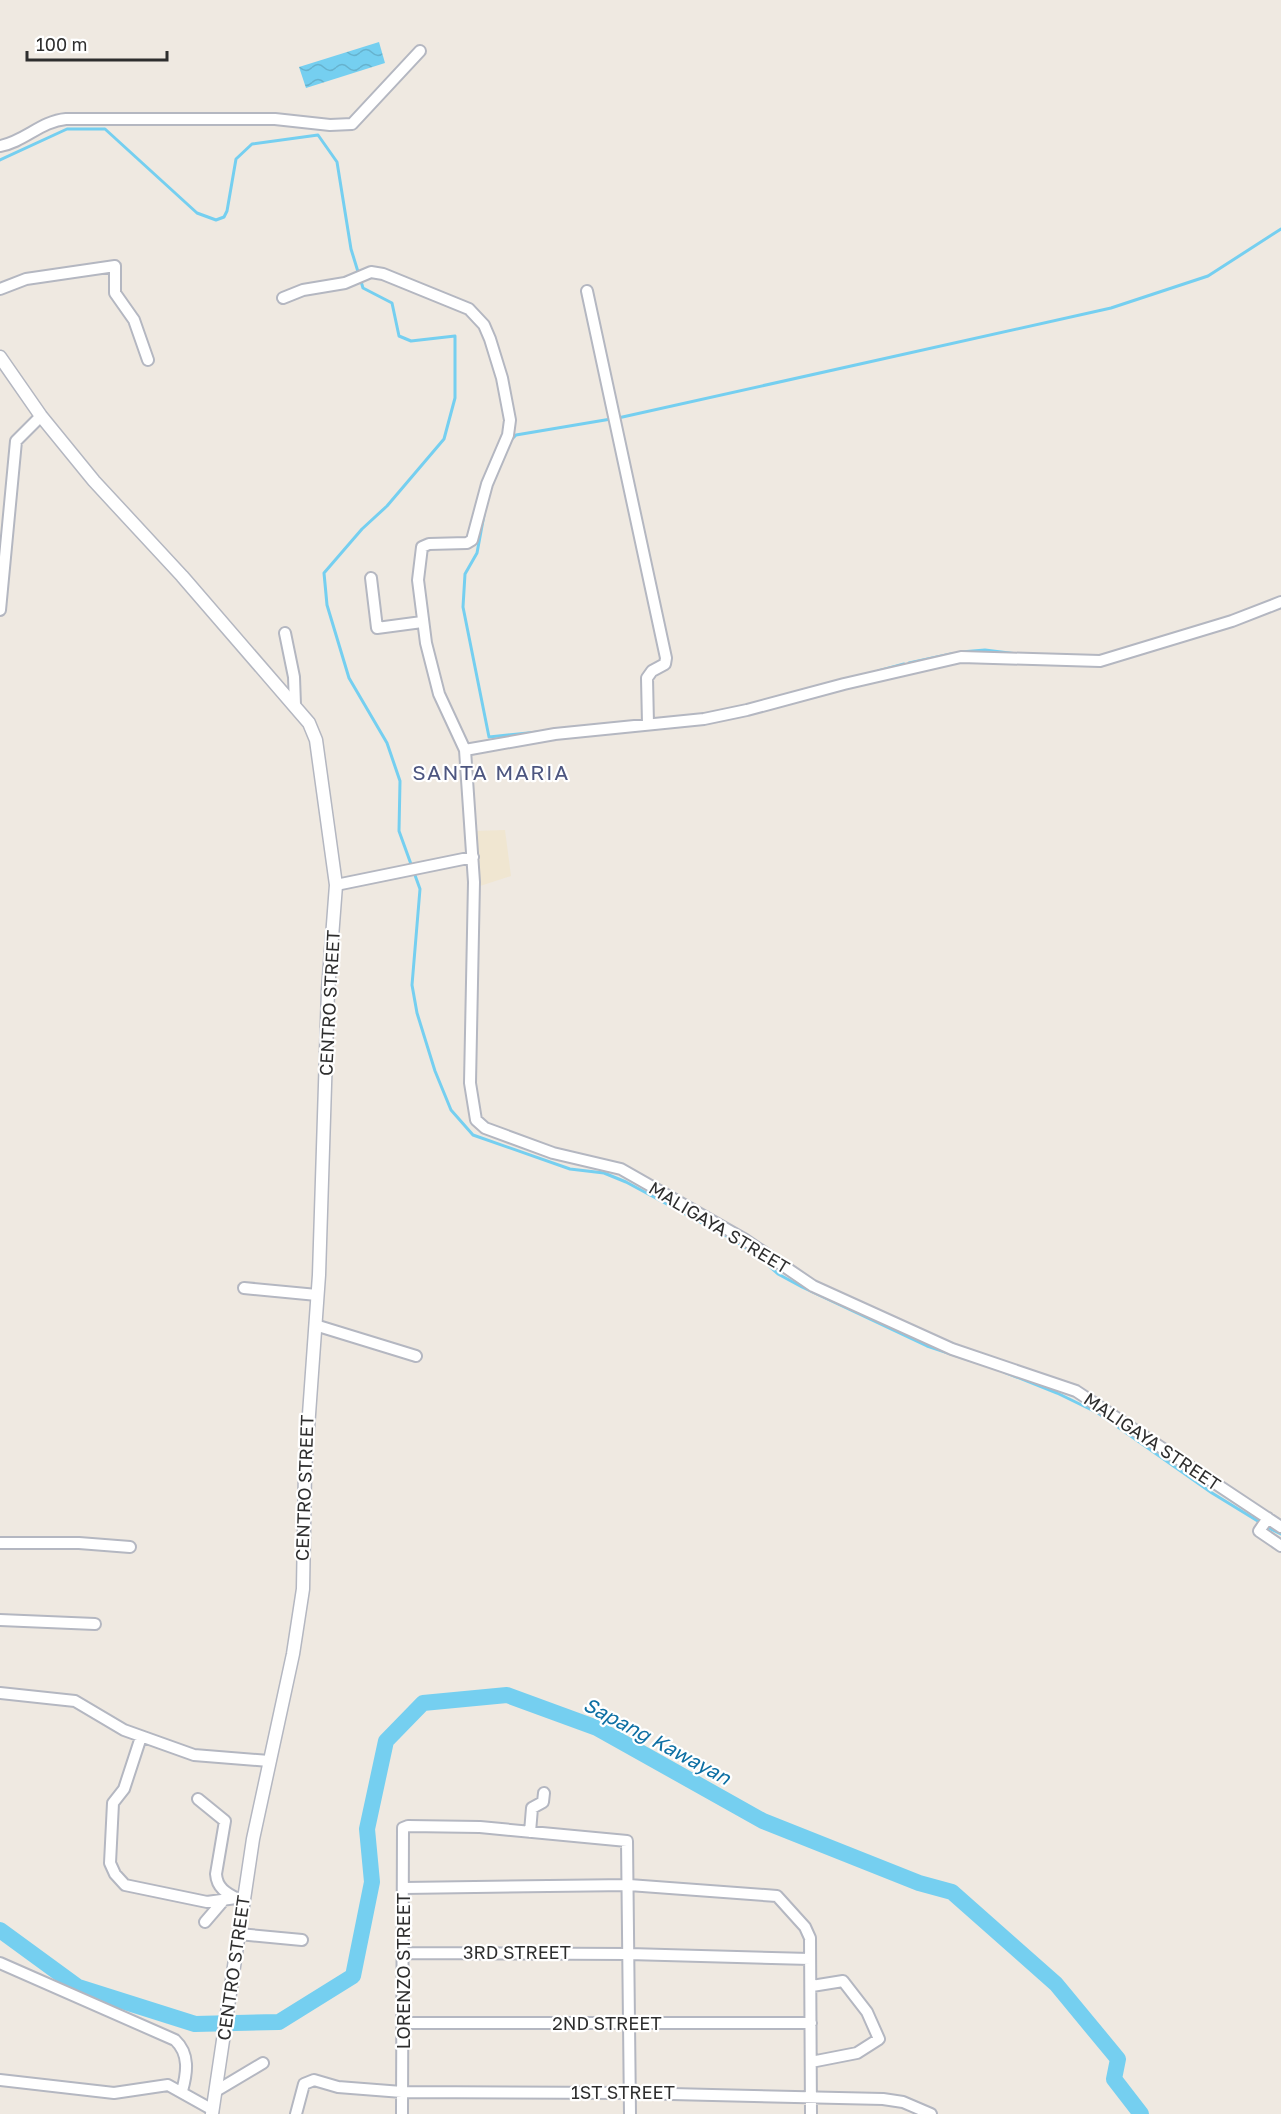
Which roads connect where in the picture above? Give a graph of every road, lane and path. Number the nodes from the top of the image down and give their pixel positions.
1 (420, 51) dead end
2 (0, 146) edge
3 (0, 290) edge
4 (587, 291) dead end
5 (283, 298) dead end
6 (0, 357) edge
7 (148, 360) dead end
8 (41, 416) junction
9 (371, 578) dead end
10 (1281, 602) edge
11 (0, 610) edge
12 (422, 622) junction
13 (285, 633) dead end
14 (295, 705) junction
15 (648, 724) junction
16 (465, 750) junction
17 (473, 857) junction
18 (336, 885) junction
19 (244, 1288) dead end
20 (317, 1295) junction
21 (315, 1325) junction
22 (416, 1356) dead end
23 (1265, 1522) junction
24 (1281, 1527) edge
25 (0, 1543) edge
26 (1281, 1546) edge
27 (130, 1547) dead end
28 (0, 1620) edge
29 (95, 1624) dead end
30 (0, 1693) edge
31 (141, 1737) junction
32 (269, 1761) junction
33 (544, 1792) dead end
34 (198, 1799) dead end
35 (530, 1832) junction
36 (629, 1885) junction
37 (404, 1888) junction
38 (240, 1900) junction
39 (223, 1901) junction
40 (205, 1922) dead end
41 (239, 1934) junction
42 (302, 1940) dead end
43 (405, 1953) junction
44 (629, 1954) junction
45 (810, 1959) junction
46 (0, 1963) edge
47 (812, 1986) junction
48 (404, 2023) junction
49 (811, 2023) junction
50 (630, 2025) junction
51 (811, 2062) junction
52 (263, 2063) dead end
53 (0, 2080) edge
54 (217, 2088) junction
55 (182, 2091) junction
56 (402, 2092) junction
57 (630, 2093) junction
58 (811, 2096) junction
59 (213, 2112) edge
60 (296, 2114) edge
61 (402, 2114) edge
62 (630, 2114) edge
63 (811, 2114) edge
64 (931, 2114) edge

1 - 2 street
3 - 7 street
4 - 15 street
5 - 12 street, MALIGAYA STREET
6 - 8 street, CENTRO STREET
8 - 11 street
8 - 14 street, CENTRO STREET
9 - 12 street
10 - 15 street
12 - 16 street, MALIGAYA STREET
13 - 14 street
14 - 18 street, CENTRO STREET
15 - 16 street
16 - 17 street, MALIGAYA STREET
17 - 18 street
17 - 23 street, MALIGAYA STREET
18 - 20 street, CENTRO STREET
19 - 20 street
20 - 21 street, CENTRO STREET
21 - 22 street
21 - 32 street, CENTRO STREET
23 - 24 street, MALIGAYA STREET
23 - 26 street
25 - 27 street
28 - 29 street
30 - 31 street
31 - 32 street
31 - 39 street
32 - 38 street, CENTRO STREET
33 - 35 street
34 - 38 street
35 - 36 street
35 - 37 street, LORENZO STREET
36 - 37 street
36 - 44 street
36 - 45 street
37 - 43 street, LORENZO STREET
38 - 39 street
38 - 41 street, CENTRO STREET
39 - 40 street
41 - 42 street
41 - 54 street, CENTRO STREET
43 - 44 street, 3RD STREET
43 - 48 street, LORENZO STREET
44 - 45 street, 3RD STREET
44 - 50 street
45 - 47 street
46 - 55 street
47 - 49 street
47 - 51 street
48 - 50 street, 2ND STREET
48 - 56 street, LORENZO STREET
49 - 50 street, 2ND STREET
49 - 51 street
50 - 57 street
51 - 58 street
52 - 54 street
53 - 55 street
54 - 59 street, CENTRO STREET
55 - 59 street
56 - 57 street, 1ST STREET
56 - 60 street, 1ST STREET
56 - 61 street, LORENZO STREET
57 - 58 street, 1ST STREET
57 - 62 street
58 - 63 street
58 - 64 street, 1ST STREET

